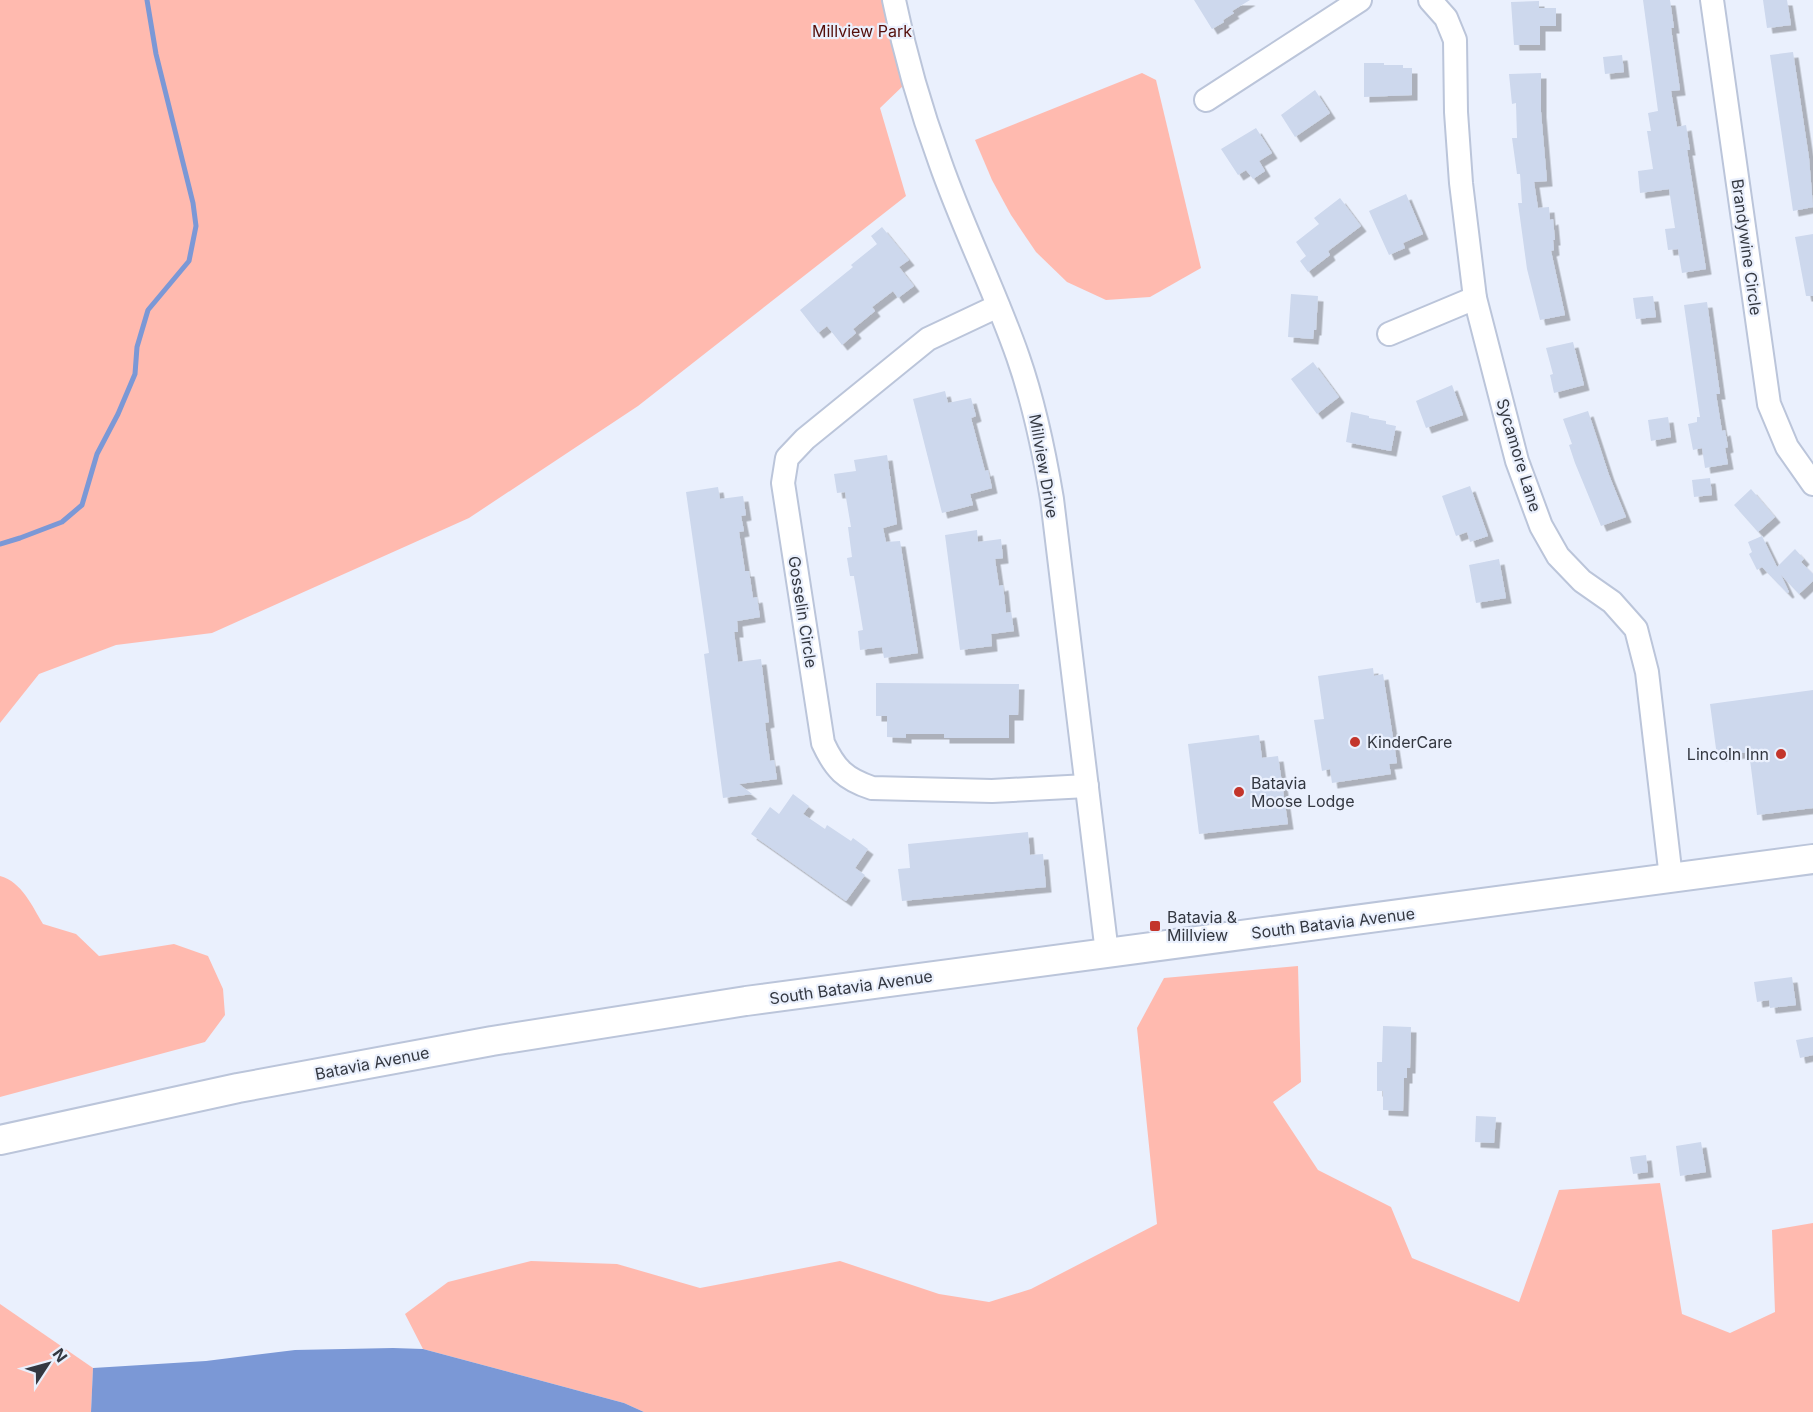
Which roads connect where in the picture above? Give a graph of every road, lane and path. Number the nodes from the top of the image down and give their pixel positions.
1 (894, 0) edge
2 (1360, 0) edge
3 (1712, 0) edge
4 (1431, 1) edge
5 (1206, 100) dead end
6 (1475, 298) junction
7 (998, 306) junction
8 (1389, 334) dead end
9 (1813, 484) edge
10 (1087, 786) junction
11 (1813, 859) edge
12 (1671, 878) junction
13 (1107, 953) junction
14 (746, 1001) joint
15 (0, 1140) edge

1 - 7 street, Millview Drive
2 - 5 street
3 - 9 street, Brandywine Circle
4 - 6 street, Sycamore Lane
6 - 8 street
6 - 12 street, Sycamore Lane
7 - 10 street, Millview Drive
7 - 10 street, Gosselin Circle
10 - 13 street, Millview Drive
11 - 12 main road, South Batavia Avenue
12 - 13 main road, South Batavia Avenue
13 - 14 main road, South Batavia Avenue
14 - 15 main road, Batavia Avenue

